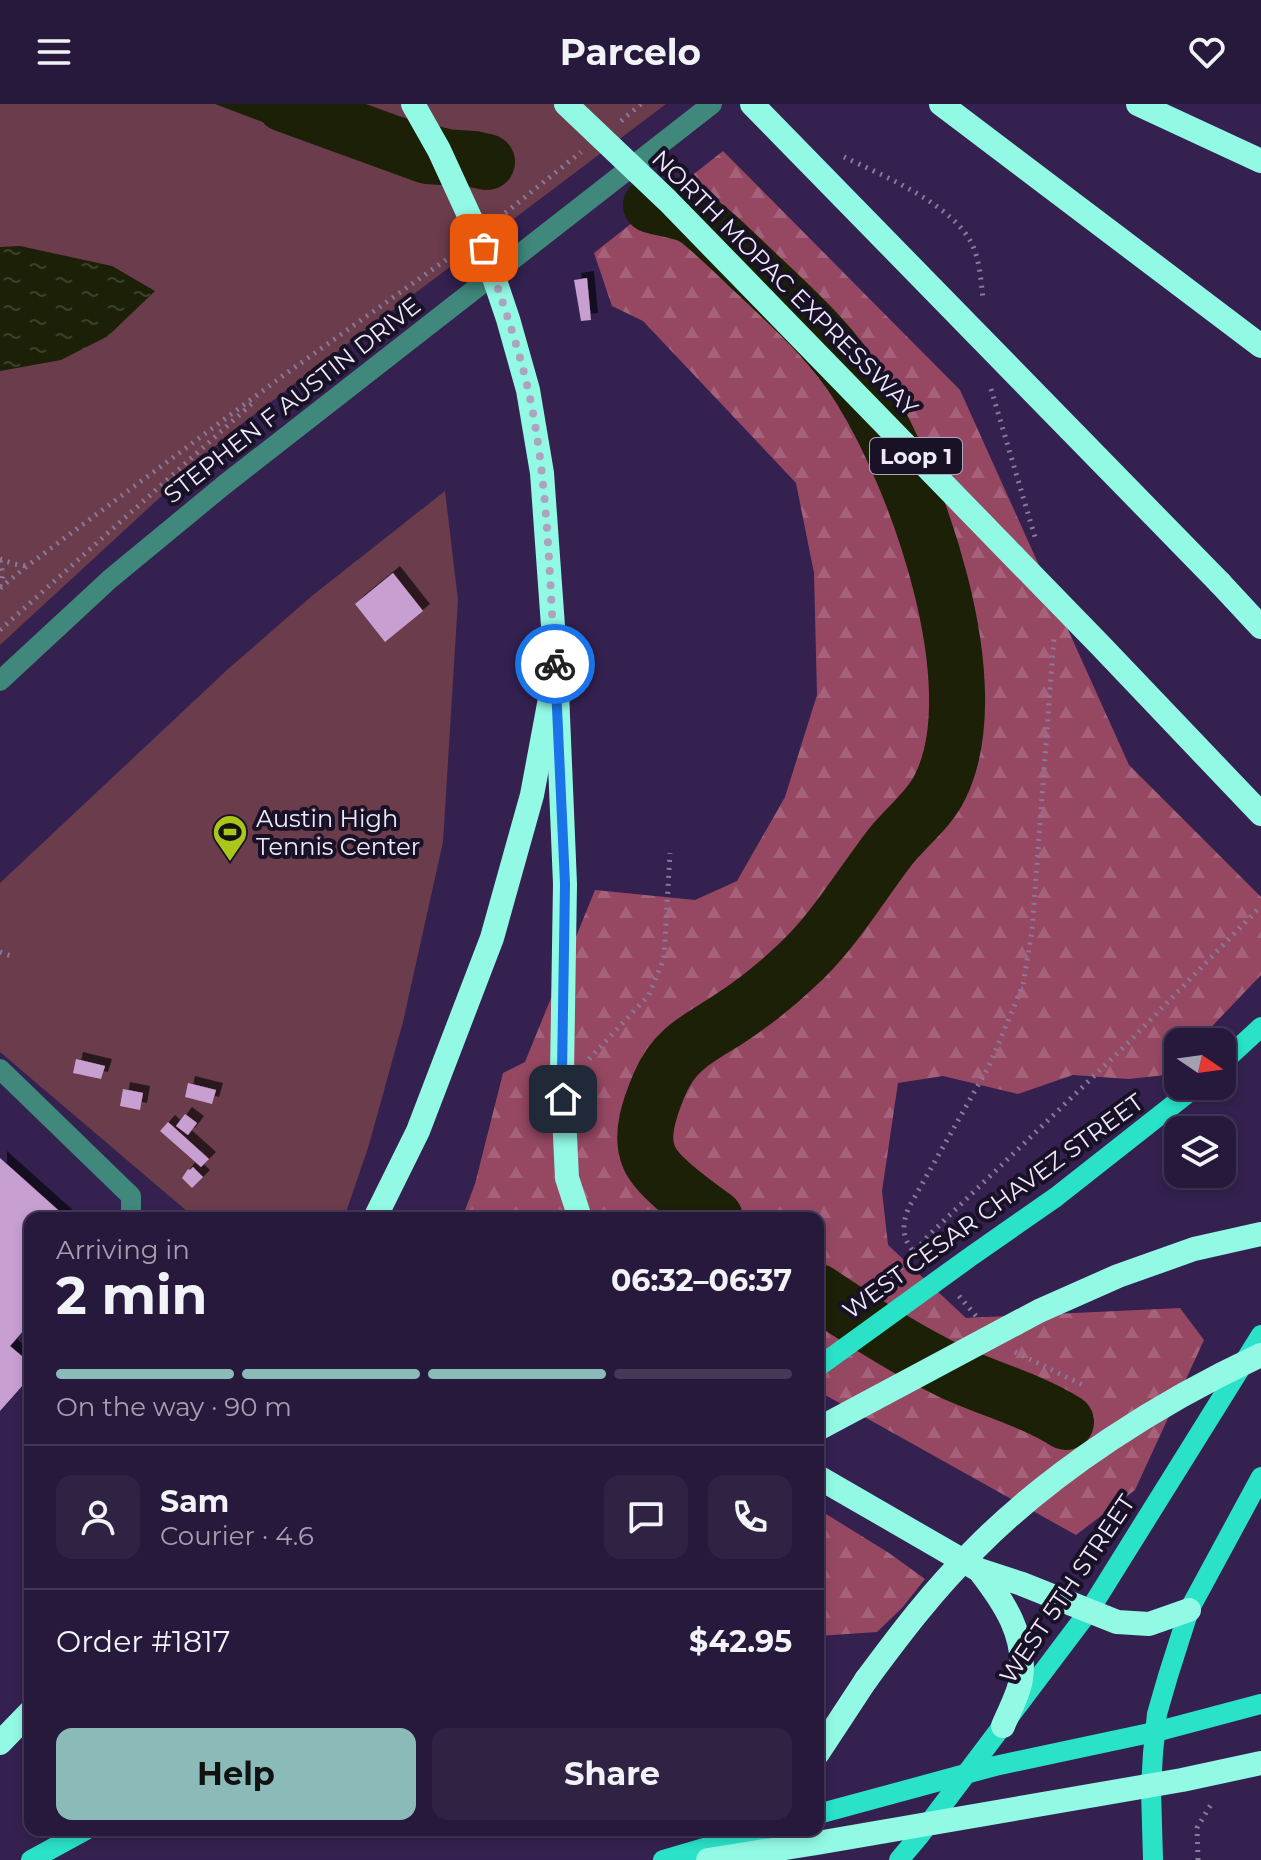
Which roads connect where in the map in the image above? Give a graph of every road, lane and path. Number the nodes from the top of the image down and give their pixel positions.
1 (413, 104) edge
2 (566, 104) edge
3 (641, 104) edge
4 (712, 104) edge
5 (752, 104) edge
6 (941, 104) edge
7 (1138, 104) edge
8 (618, 123) dead end
9 (582, 152) dead end
10 (843, 157) dead end
11 (1261, 161) edge
12 (499, 218) dead end
13 (464, 247) dead end
14 (983, 305) dead end
15 (1261, 346) edge
16 (284, 375) junction
17 (990, 379) dead end
18 (1035, 539) dead end
19 (0, 559) edge
20 (27, 566) junction
21 (1220, 583) junction
22 (0, 587) edge
23 (1261, 616) edge
24 (1261, 627) edge
25 (0, 630) edge
26 (1054, 635) dead end
27 (556, 668) junction
28 (0, 681) edge
29 (1261, 814) edge
30 (670, 853) dead end
31 (1261, 906) edge
32 (0, 952) edge
33 (11, 956) dead end
34 (1259, 1029) edge
35 (1236, 1050) edge
36 (0, 1069) edge
37 (579, 1069) dead end
38 (1179, 1100) edge
39 (131, 1212) edge
40 (378, 1212) edge
41 (578, 1212) edge
42 (1261, 1234) edge
43 (914, 1253) junction
44 (889, 1282) dead end
45 (1261, 1335) edge
46 (1261, 1355) edge
47 (824, 1363) edge
48 (824, 1426) edge
49 (1261, 1477) edge
50 (824, 1481) edge
51 (979, 1570) junction
52 (1189, 1610) junction
53 (1089, 1611) junction
54 (1261, 1704) edge
55 (24, 1718) edge
56 (1003, 1726) junction
57 (0, 1743) edge
58 (824, 1744) edge
59 (1261, 1763) edge
60 (824, 1812) edge
61 (75, 1836) edge
62 (745, 1836) edge
63 (763, 1836) edge
64 (31, 1860) edge
65 (663, 1860) edge
66 (708, 1860) edge
67 (749, 1860) edge
68 (899, 1860) edge
69 (1153, 1860) edge

1 - 27 highway, bridge
2 - 29 highway, NORTH MOPAC EXPRESSWAY / Loop 1, bridge
3 - 8 path
4 - 28 street, STEPHEN F AUSTIN DRIVE
5 - 21 highway, bridge
6 - 15 highway
7 - 11 highway
9 - 12 path
10 - 14 path
13 - 16 path
16 - 20 path
16 - 25 path
17 - 18 path
19 - 20 path
19 - 22 path
20 - 22 path
21 - 23 highway
21 - 24 highway
26 - 43 path
27 - 40 highway, bridge
27 - 41 highway, bridge
30 - 37 path
31 - 43 path
32 - 33 path
34 - 35 main road
36 - 39 street
38 - 47 main road, WEST CESAR CHAVEZ STREET, bridge
42 - 48 highway, bridge
43 - 44 path
45 - 53 main road, WEST 5TH STREET
46 - 58 highway, bridge
49 - 52 main road
50 - 51 highway
51 - 53 highway
51 - 56 highway
52 - 53 highway
52 - 69 main road
53 - 56 main road, WEST 5TH STREET
54 - 60 main road, bridge
55 - 57 highway
56 - 68 main road, WEST 5TH STREET
59 - 66 highway, bridge
61 - 64 main road
62 - 65 main road, bridge
63 - 67 highway

